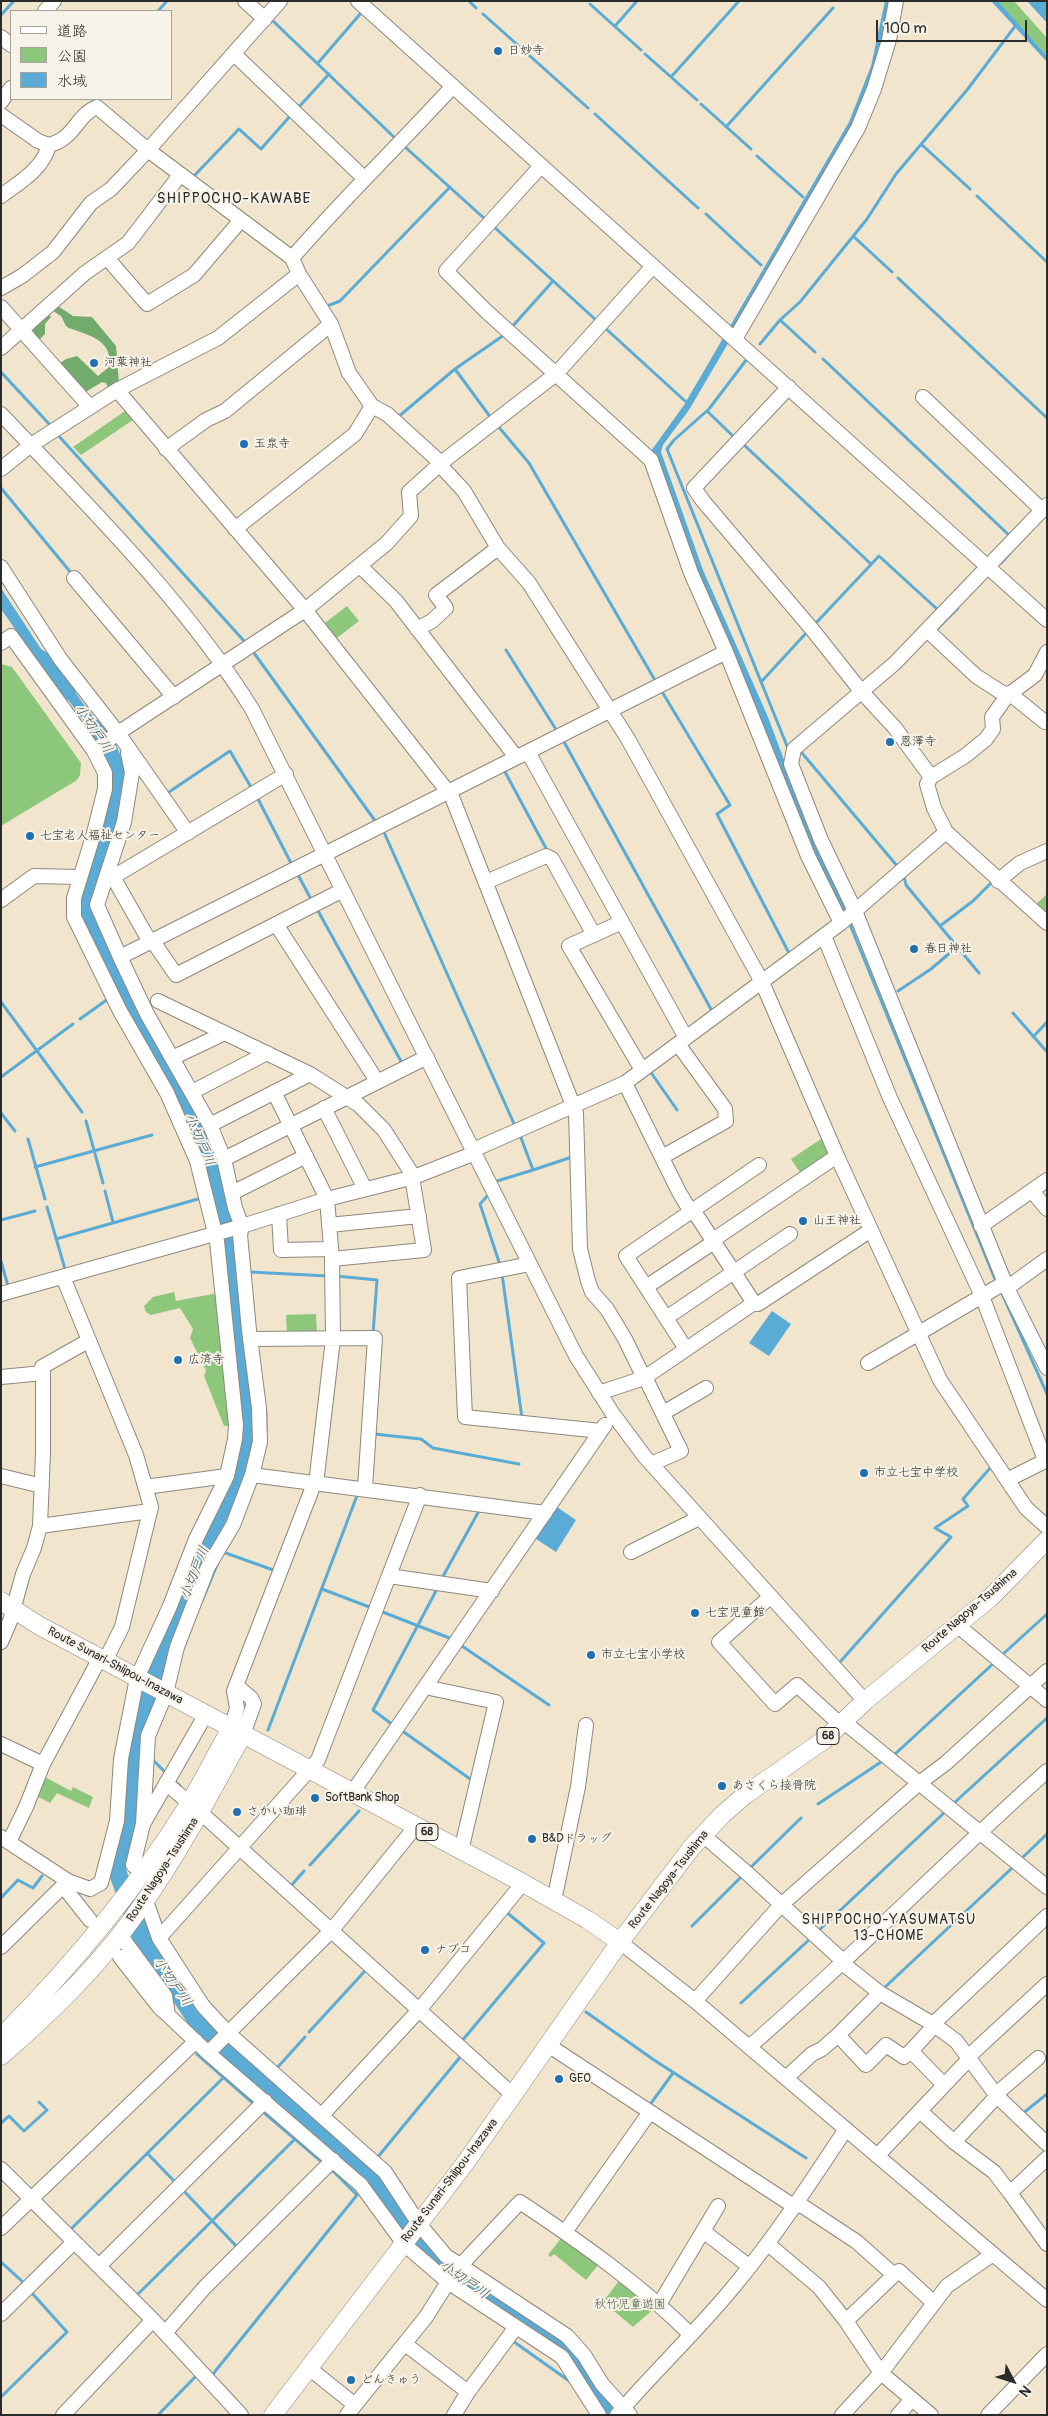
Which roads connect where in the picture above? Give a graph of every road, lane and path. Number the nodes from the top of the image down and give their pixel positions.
1 (245, 1) edge
2 (280, 1) edge
3 (358, 1) edge
4 (896, 1) edge
5 (265, 19) junction
6 (234, 54) junction
7 (453, 86) junction
8 (10, 89) edge
9 (1, 102) edge
10 (1, 115) edge
11 (49, 145) junction
12 (148, 150) junction
13 (541, 166) junction
14 (180, 175) junction
15 (364, 178) junction
16 (1, 196) edge
17 (241, 220) junction
18 (107, 258) junction
19 (292, 258) junction
20 (653, 266) junction
21 (300, 274) junction
22 (1, 288) edge
23 (1, 307) edge
24 (331, 324) junction
25 (22, 330) junction
26 (731, 336) junction
27 (1, 348) edge
28 (556, 374) junction
29 (789, 387) junction
30 (117, 390) junction
31 (923, 397) dead end
32 (90, 406) junction
33 (372, 406) junction
34 (1, 414) edge
35 (31, 445) junction
36 (166, 449) junction
37 (440, 463) junction
38 (1, 469) edge
39 (1044, 511) edge
40 (235, 529) junction
41 (498, 548) junction
42 (360, 566) junction
43 (1, 567) edge
44 (988, 567) junction
45 (74, 578) dead end
46 (305, 610) junction
47 (1047, 620) edge
48 (417, 629) junction
49 (928, 631) junction
50 (1, 643) edge
51 (726, 652) junction
52 (1047, 652) edge
53 (224, 665) junction
54 (861, 691) junction
55 (1008, 694) junction
56 (174, 697) junction
57 (610, 711) junction
58 (1047, 722) edge
59 (120, 738) junction
60 (96, 750) junction
61 (522, 754) junction
62 (286, 774) junction
63 (931, 777) junction
64 (448, 792) junction
65 (946, 832) junction
66 (188, 833) junction
67 (1047, 851) edge
68 (325, 853) junction
69 (78, 877) junction
70 (109, 877) junction
71 (998, 881) junction
72 (486, 882) junction
73 (343, 890) junction
74 (1, 900) edge
75 (848, 917) junction
76 (622, 922) junction
77 (1047, 923) edge
78 (276, 924) junction
79 (594, 935) junction
80 (824, 936) junction
81 (151, 941) junction
82 (120, 957) junction
83 (762, 982) junction
84 (158, 1001) dead end
85 (225, 1033) junction
86 (682, 1041) junction
87 (267, 1053) junction
88 (427, 1057) junction
89 (172, 1058) junction
90 (642, 1070) junction
91 (310, 1074) junction
92 (377, 1081) junction
93 (625, 1083) junction
94 (192, 1092) junction
95 (274, 1092) junction
96 (345, 1097) junction
97 (573, 1106) junction
98 (324, 1108) junction
99 (210, 1125) junction
100 (290, 1125) junction
101 (474, 1151) junction
102 (306, 1156) junction
103 (837, 1156) junction
104 (662, 1157) junction
105 (224, 1159) junction
106 (759, 1165) dead end
107 (413, 1177) junction
108 (1047, 1180) edge
109 (365, 1188) junction
110 (1032, 1191) junction
111 (232, 1193) junction
112 (328, 1199) junction
113 (1047, 1209) edge
114 (693, 1210) junction
115 (279, 1214) junction
116 (419, 1216) junction
117 (329, 1225) junction
118 (240, 1226) junction
119 (981, 1226) junction
120 (871, 1230) junction
121 (218, 1233) junction
122 (790, 1234) dead end
123 (713, 1241) junction
124 (332, 1254) junction
125 (1047, 1259) edge
126 (530, 1264) junction
127 (734, 1272) junction
128 (62, 1277) junction
129 (1002, 1285) junction
130 (646, 1287) junction
131 (1, 1294) edge
132 (982, 1296) junction
133 (754, 1303) junction
134 (666, 1318) junction
135 (917, 1333) junction
136 (250, 1339) junction
137 (333, 1339) junction
138 (88, 1341) junction
139 (686, 1349) junction
140 (1044, 1350) edge
141 (868, 1363) dead end
142 (1047, 1368) edge
143 (43, 1373) junction
144 (1, 1377) edge
145 (644, 1378) junction
146 (706, 1388) dead end
147 (599, 1393) junction
148 (663, 1413) junction
149 (613, 1414) junction
150 (601, 1431) junction
151 (1046, 1460) edge
152 (651, 1464) junction
153 (252, 1475) junction
154 (1, 1476) edge
155 (227, 1476) junction
156 (1007, 1480) junction
157 (315, 1484) junction
158 (42, 1486) junction
159 (145, 1487) junction
160 (365, 1488) junction
161 (420, 1495) junction
162 (150, 1511) junction
163 (545, 1513) junction
164 (699, 1518) junction
165 (40, 1526) junction
166 (1047, 1527) edge
167 (1047, 1540) edge
168 (631, 1552) dead end
169 (389, 1576) junction
170 (492, 1591) junction
171 (770, 1596) junction
172 (7, 1606) edge
173 (957, 1624) junction
174 (1, 1642) edge
175 (103, 1659) junction
176 (1047, 1671) edge
177 (139, 1679) junction
178 (1030, 1686) junction
179 (425, 1687) junction
180 (164, 1692) junction
181 (1047, 1700) edge
182 (865, 1701) junction
183 (206, 1714) junction
184 (842, 1723) junction
185 (586, 1725) dead end
186 (237, 1731) junction
187 (1, 1744) edge
188 (43, 1764) junction
189 (310, 1770) junction
190 (1047, 1771) edge
191 (166, 1784) junction
192 (918, 1784) junction
193 (352, 1793) junction
194 (195, 1808) junction
195 (144, 1824) junction
196 (416, 1826) junction
197 (978, 1832) junction
198 (703, 1836) junction
199 (5, 1839) edge
200 (241, 1848) junction
201 (461, 1851) junction
202 (139, 1878) junction
203 (66, 1883) junction
204 (523, 1883) junction
205 (1047, 1887) edge
206 (551, 1899) junction
207 (144, 1902) junction
208 (781, 1904) junction
209 (1047, 1916) edge
210 (90, 1920) dead end
211 (332, 1930) junction
212 (122, 1932) junction
213 (159, 1938) junction
214 (620, 1942) junction
215 (1, 1947) edge
216 (120, 1958) dead end
217 (842, 1961) junction
218 (1047, 1984) edge
219 (880, 1992) junction
220 (695, 2001) junction
221 (420, 2009) junction
222 (168, 2015) junction
223 (934, 2024) junction
224 (227, 2034) junction
225 (838, 2035) junction
226 (1, 2037) edge
227 (196, 2041) junction
228 (548, 2045) junction
229 (749, 2047) junction
230 (209, 2051) junction
231 (911, 2051) junction
232 (1, 2056) edge
233 (969, 2058) junction
234 (1038, 2058) dead end
235 (786, 2078) junction
236 (944, 2085) junction
237 (513, 2095) junction
238 (996, 2095) junction
239 (264, 2101) junction
240 (920, 2111) junction
241 (650, 2112) junction
242 (322, 2115) junction
243 (846, 2129) junction
244 (954, 2142) junction
245 (1047, 2144) edge
246 (877, 2156) junction
247 (1047, 2158) edge
248 (333, 2160) junction
249 (1, 2169) edge
250 (1010, 2193) junction
251 (31, 2198) junction
252 (796, 2205) junction
253 (718, 2206) dead end
254 (1, 2228) edge
255 (703, 2231) junction
256 (565, 2232) junction
257 (412, 2233) junction
258 (1045, 2239) edge
259 (74, 2242) junction
260 (768, 2244) junction
261 (993, 2254) junction
262 (99, 2266) junction
263 (460, 2266) junction
264 (750, 2267) junction
265 (894, 2275) junction
266 (448, 2282) junction
267 (1047, 2300) edge
268 (660, 2303) junction
269 (934, 2303) junction
270 (1, 2314) edge
271 (153, 2320) junction
272 (846, 2321) junction
273 (516, 2327) junction
274 (165, 2333) junction
275 (691, 2335) junction
276 (405, 2344) junction
277 (1047, 2354) edge
278 (309, 2368) junction
279 (881, 2373) junction
280 (468, 2392) junction
281 (912, 2399) junction
282 (351, 2410) edge
283 (623, 2412) edge
284 (63, 2415) edge
285 (241, 2415) edge
286 (273, 2415) edge
287 (454, 2415) edge
288 (599, 2415) edge
289 (842, 2415) edge
290 (898, 2415) edge
291 (931, 2415) edge
292 (988, 2415) edge

1 - 5 street
2 - 5 street
3 - 7 street
4 - 26 street
5 - 6 street
6 - 12 street
6 - 15 street
7 - 13 street
7 - 15 street
8 - 9 street
10 - 11 street
11 - 12 street
11 - 16 street
12 - 14 street
12 - 22 street
13 - 20 street
13 - 28 street
14 - 17 street
14 - 18 street
15 - 19 street
17 - 18 street
17 - 19 street
18 - 25 street
19 - 21 street
20 - 26 street
20 - 28 street
21 - 24 street
21 - 30 street
23 - 25 street
24 - 33 street
24 - 36 street
25 - 27 street
25 - 32 street
26 - 29 street
28 - 37 street
28 - 51 street
29 - 44 street
29 - 54 street
30 - 32 street
30 - 36 street
31 - 39 street
32 - 35 street
33 - 37 street
33 - 40 street
34 - 35 street
35 - 38 street
35 - 53 street
36 - 40 street
37 - 41 street
37 - 42 street
39 - 44 street
40 - 46 street
41 - 48 street
41 - 57 street
42 - 46 street
42 - 48 street
43 - 59 street
44 - 47 street
44 - 49 street
45 - 56 street
46 - 53 street
46 - 64 street
48 - 61 street
49 - 54 street
49 - 55 street
50 - 60 street
51 - 57 street
51 - 75 street
52 - 55 street
53 - 56 street
53 - 62 street
54 - 63 street
54 - 75 street
55 - 58 street
55 - 63 street
56 - 59 street
57 - 61 street
57 - 83 street
59 - 60 street
59 - 66 street
59 - 70 street
60 - 69 street
61 - 64 street
61 - 76 street
62 - 66 street
62 - 68 street
63 - 65 street
64 - 68 street
64 - 72 street
65 - 71 street
65 - 75 street
66 - 70 street
67 - 71 street
68 - 73 street
68 - 81 street
69 - 74 street
69 - 121 street
70 - 81 street
70 - 82 street
71 - 77 street
72 - 79 street
72 - 97 street
73 - 78 street
73 - 88 street
75 - 80 street
75 - 119 street
76 - 79 street
76 - 86 street
78 - 81 street
78 - 92 street
79 - 90 street
80 - 83 street
80 - 132 street
81 - 82 street
82 - 89 street
83 - 86 street
83 - 103 street
84 - 85 street
85 - 87 street
85 - 89 street
86 - 90 street
86 - 104 street
87 - 91 street
87 - 94 street
88 - 92 street
88 - 101 street
89 - 94 street
90 - 93 street
91 - 95 street
91 - 96 street
92 - 96 street
93 - 97 street
93 - 104 street
94 - 99 street
95 - 99 street
95 - 100 street
96 - 98 street
96 - 107 street
97 - 101 street
97 - 145 street
98 - 100 street
98 - 109 street
99 - 105 street
100 - 102 street
100 - 105 street
101 - 107 street
101 - 126 street
102 - 111 street
102 - 112 street
103 - 120 street
103 - 123 street
104 - 114 street
105 - 111 street
106 - 114 street
107 - 109 street
107 - 116 street
108 - 110 street
109 - 112 street
110 - 113 street
110 - 119 street
111 - 118 street
112 - 115 street
112 - 117 street
114 - 123 street
114 - 130 street
115 - 118 street
115 - 124 street
116 - 117 street
116 - 124 street
117 - 124 street
118 - 121 street
118 - 136 street
119 - 129 street
120 - 133 street
120 - 135 street
121 - 128 street
121 - 155 street
122 - 127 street
123 - 127 street
123 - 130 street
124 - 137 street
125 - 129 street
126 - 147 street
126 - 150 street
127 - 133 street
127 - 134 street
128 - 131 street
128 - 138 street
129 - 132 street
129 - 140 street
130 - 134 street
132 - 135 street
132 - 151 street
133 - 139 street
134 - 139 street
135 - 141 street
135 - 156 street
136 - 137 street
136 - 153 street
137 - 157 street
137 - 160 street
138 - 143 street
138 - 159 street
139 - 145 street
140 - 142 street
143 - 144 street
143 - 158 street
145 - 147 street
145 - 148 street
146 - 148 street
147 - 149 street
148 - 152 street
149 - 150 street
149 - 152 street
150 - 163 street
151 - 156 street
152 - 164 street
153 - 157 street
153 - 180 street
154 - 158 street
155 - 159 street
155 - 177 street
156 - 166 street
157 - 160 street
157 - 186 street
158 - 165 street
159 - 162 street
160 - 161 street
161 - 163 street
161 - 169 street
162 - 165 street
162 - 175 street
163 - 170 street
164 - 168 street
164 - 171 street
165 - 172 street
167 - 173 main road, Route Nagoya-Tsushima / 68
169 - 170 street
169 - 189 street
170 - 179 street
171 - 182 street
171 - 184 street
172 - 174 street
172 - 175 main road, Route Sunari-Shiipou-Inazawa
173 - 178 street
173 - 182 main road, Route Nagoya-Tsushima / 68
175 - 177 main road, Route Sunari-Shiipou-Inazawa
175 - 188 street
176 - 178 street
177 - 180 main road, Route Sunari-Shiipou-Inazawa
177 - 203 street
178 - 181 street
178 - 192 street
179 - 193 street
179 - 201 street
180 - 183 main road, Route Sunari-Shiipou-Inazawa
180 - 195 street
182 - 184 main road, Route Nagoya-Tsushima / 68
183 - 186 main road, Route Sunari-Shiipou-Inazawa
183 - 191 street
184 - 192 street
184 - 198 main road, Route Nagoya-Tsushima / 68
185 - 206 street
186 - 189 main road, Route Nagoya-Tsushima / 68
186 - 194 main road, Route Nagoya-Tsushima
187 - 188 street
188 - 199 street
189 - 193 main road, Route Nagoya-Tsushima / 68
189 - 200 street
190 - 197 street
191 - 194 street
191 - 195 street
192 - 197 street
192 - 208 street
193 - 196 main road, Route Nagoya-Tsushima / 68
194 - 200 street
194 - 202 main road, Route Nagoya-Tsushima
194 - 207 main road, Route Nagoya-Tsushima
195 - 202 street
196 - 201 main road, Route Nagoya-Tsushima / 68
196 - 211 street
197 - 205 street
197 - 217 street
198 - 208 street
198 - 214 main road, Route Nagoya-Tsushima / 68
199 - 203 street
200 - 211 street
200 - 213 street
201 - 204 main road, Route Nagoya-Tsushima / 68
202 - 226 main road, Route Nagoya-Tsushima
203 - 210 street
203 - 215 street
204 - 206 main road, Route Nagoya-Tsushima / 68
204 - 221 street
206 - 214 main road, Route Nagoya-Tsushima / 68
207 - 212 main road, Route Nagoya-Tsushima
207 - 213 street
208 - 217 street
208 - 220 street
209 - 223 street
211 - 221 street
211 - 224 street
212 - 222 street
212 - 232 main road, Route Nagoya-Tsushima
213 - 224 street
214 - 220 street
214 - 228 main road, Route Sunari-Shiipou-Inazawa
216 - 222 street
217 - 219 street
217 - 229 street
218 - 233 street
219 - 223 street
219 - 225 street
220 - 229 street
221 - 237 street
221 - 242 street
222 - 227 street
223 - 231 street
223 - 233 street
224 - 230 street
224 - 242 street
225 - 231 street
225 - 235 street
227 - 230 street
227 - 251 street
228 - 237 main road, Route Sunari-Shiipou-Inazawa
228 - 241 street
229 - 235 street
230 - 239 street
231 - 236 street
233 - 236 street
233 - 238 street
234 - 238 street
235 - 243 street
236 - 240 street
237 - 257 main road, Route Sunari-Shiipou-Inazawa
238 - 244 street
238 - 245 street
239 - 248 street
239 - 262 street
240 - 244 street
240 - 246 street
241 - 252 street
241 - 256 street
242 - 257 street
243 - 246 street
243 - 252 street
244 - 250 street
246 - 261 street
247 - 250 street
248 - 257 street
248 - 274 street
249 - 251 street
250 - 258 street
251 - 254 street
251 - 259 street
252 - 260 street
252 - 265 street
253 - 255 street
255 - 264 street
255 - 268 street
256 - 263 street
256 - 268 street
257 - 263 street
257 - 266 street
257 - 278 main road, Route Sunari-Shiipou-Inazawa
259 - 262 street
259 - 270 street
260 - 264 street
260 - 272 street
261 - 267 street
261 - 269 street
262 - 271 street
263 - 283 street
264 - 275 street
265 - 269 street
265 - 272 street
266 - 273 street
266 - 276 street
268 - 275 street
269 - 279 street
271 - 274 street
271 - 284 street
272 - 279 street
273 - 280 street
273 - 288 street
274 - 285 street
275 - 283 street
276 - 280 street
276 - 282 street
277 - 292 street
278 - 282 street
278 - 286 main road, Route Sunari-Shiipou-Inazawa
279 - 281 street
279 - 289 street
280 - 287 street
281 - 290 street
281 - 291 street

